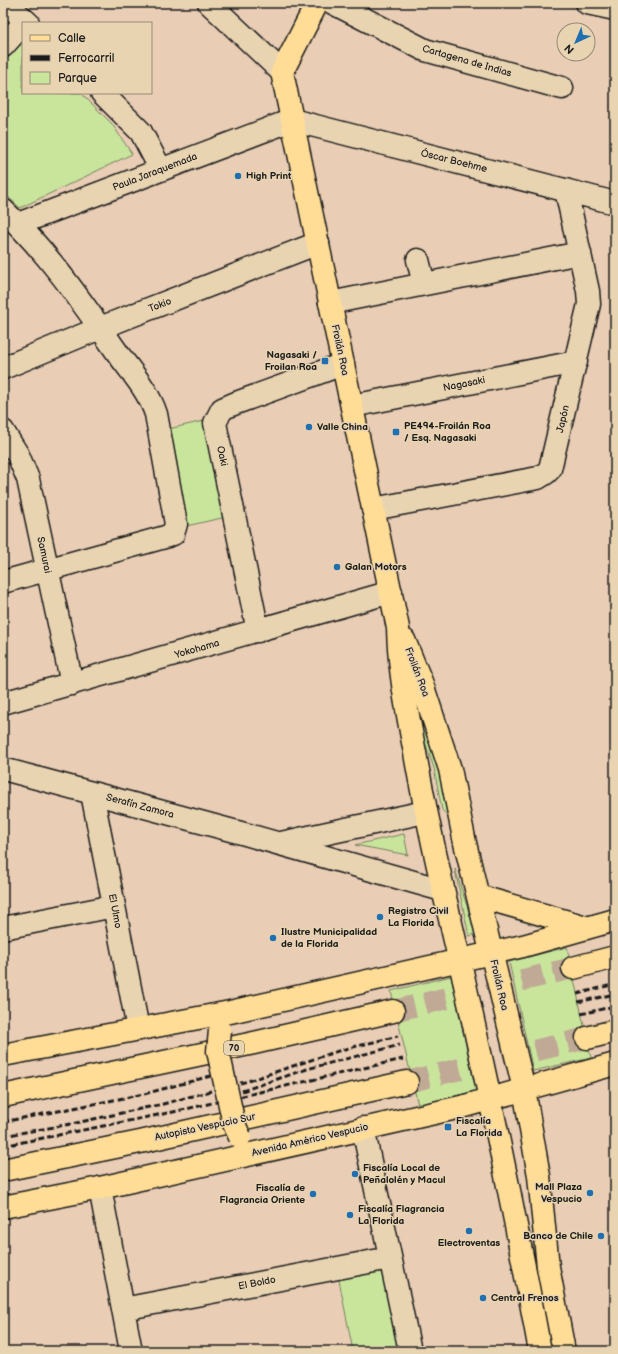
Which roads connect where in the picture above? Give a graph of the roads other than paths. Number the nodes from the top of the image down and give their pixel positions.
1 (6, 3) edge
2 (209, 3) edge
3 (317, 3) edge
4 (333, 3) edge
5 (587, 3) edge
6 (615, 9) edge
7 (24, 22) edge
8 (22, 26) edge
9 (3, 46) edge
10 (282, 72) junction
11 (562, 88) dead end
12 (103, 94) edge
13 (292, 120) junction
14 (160, 170) junction
15 (566, 190) junction
16 (615, 203) edge
17 (11, 217) edge
18 (318, 243) junction
19 (580, 253) junction
20 (418, 260) dead end
21 (424, 284) junction
22 (330, 303) junction
23 (100, 328) junction
24 (576, 362) junction
25 (343, 364) junction
26 (3, 368) edge
27 (352, 406) junction
28 (3, 431) edge
29 (373, 509) junction
30 (48, 570) junction
31 (3, 582) edge
32 (391, 592) junction
33 (398, 628) junction
34 (258, 631) junction
35 (72, 684) junction
36 (3, 703) edge
37 (3, 769) edge
38 (92, 793) junction
39 (425, 812) junction
40 (278, 843) junction
41 (465, 843) junction
42 (442, 890) junction
43 (478, 896) junction
44 (114, 906) junction
45 (615, 920) edge
46 (586, 927) junction
47 (3, 928) edge
48 (492, 954) junction
49 (615, 957) edge
50 (459, 961) junction
51 (573, 968) tunnel mouth
52 (393, 1011) tunnel mouth
53 (230, 1012) junction
54 (138, 1029) junction
55 (615, 1031) edge
56 (587, 1038) tunnel mouth
57 (3, 1055) edge
58 (615, 1064) edge
59 (407, 1082) tunnel mouth
60 (524, 1089) junction
61 (3, 1096) edge
62 (491, 1099) junction
63 (363, 1128) junction
64 (261, 1152) junction
65 (3, 1170) edge
66 (100, 1188) junction
67 (3, 1207) edge
68 (390, 1258) junction
69 (123, 1309) junction
70 (131, 1351) edge
71 (410, 1351) edge
72 (540, 1351) edge
73 (564, 1351) edge

1 - 7 street
2 - 10 street
3 - 10 main road
4 - 11 street, Cartagena de Indias
5 - 6 street
8 - 9 street
10 - 13 main road, Froilán Roa
12 - 14 street
13 - 14 street, Paula Jaraquemada
13 - 15 street, Óscar Boehme
13 - 18 main road, Froilán Roa
14 - 17 street, Paula Jaraquemada
15 - 16 street, Óscar Boehme
15 - 19 street, Japón
17 - 23 street
18 - 22 main road, Froilán Roa
18 - 23 street, Tokio
19 - 21 street
19 - 24 street, Japón
20 - 21 street
21 - 22 street
22 - 25 main road, Froilán Roa
23 - 26 street, Tokio
23 - 30 street
24 - 27 street, Nagasaki
24 - 29 street, Japón
25 - 27 main road, Froilán Roa
25 - 34 street, Oaki
27 - 29 main road, Froilán Roa
28 - 30 street, Samurai
29 - 32 main road, Froilán Roa
30 - 31 street
30 - 35 street, Samurai
32 - 33 main road, Froilán Roa
32 - 34 street, Yokohama
33 - 39 main road, Froilán Roa
33 - 41 main road, Froilán Roa
34 - 35 street, Yokohama
35 - 36 street, Yokohama
37 - 38 street, Serafín Zamora
38 - 40 street, Serafín Zamora
38 - 44 street, El Ulmo
39 - 40 street, Serafín Zamora
39 - 41 main road
39 - 42 main road, Froilán Roa
40 - 42 street, Serafín Zamora
41 - 43 main road, Froilán Roa
42 - 50 main road, Froilán Roa
43 - 46 main road
43 - 48 main road, Froilán Roa
44 - 47 street
44 - 54 street, El Ulmo
45 - 46 main road
46 - 48 main road
48 - 50 main road
48 - 60 main road, Froilán Roa
49 - 51 main road
50 - 53 main road
50 - 62 main road, Froilán Roa
52 - 61 main road, 70
53 - 54 main road
53 - 64 main road, bridge
54 - 57 main road
55 - 56 main road
58 - 60 main road, Avenida Américo Vespucio
59 - 65 main road, Autopista Vespucio Sur
60 - 62 main road, Avenida Américo Vespucio
60 - 73 main road, Froilán Roa
62 - 63 main road, Avenida Américo Vespucio
62 - 72 main road, Froilán Roa
63 - 64 main road, Avenida Américo Vespucio
63 - 68 street
64 - 66 main road, Avenida Américo Vespucio
66 - 67 main road, Avenida Américo Vespucio
66 - 69 street
68 - 69 street, El Boldo
68 - 71 street
69 - 70 street

